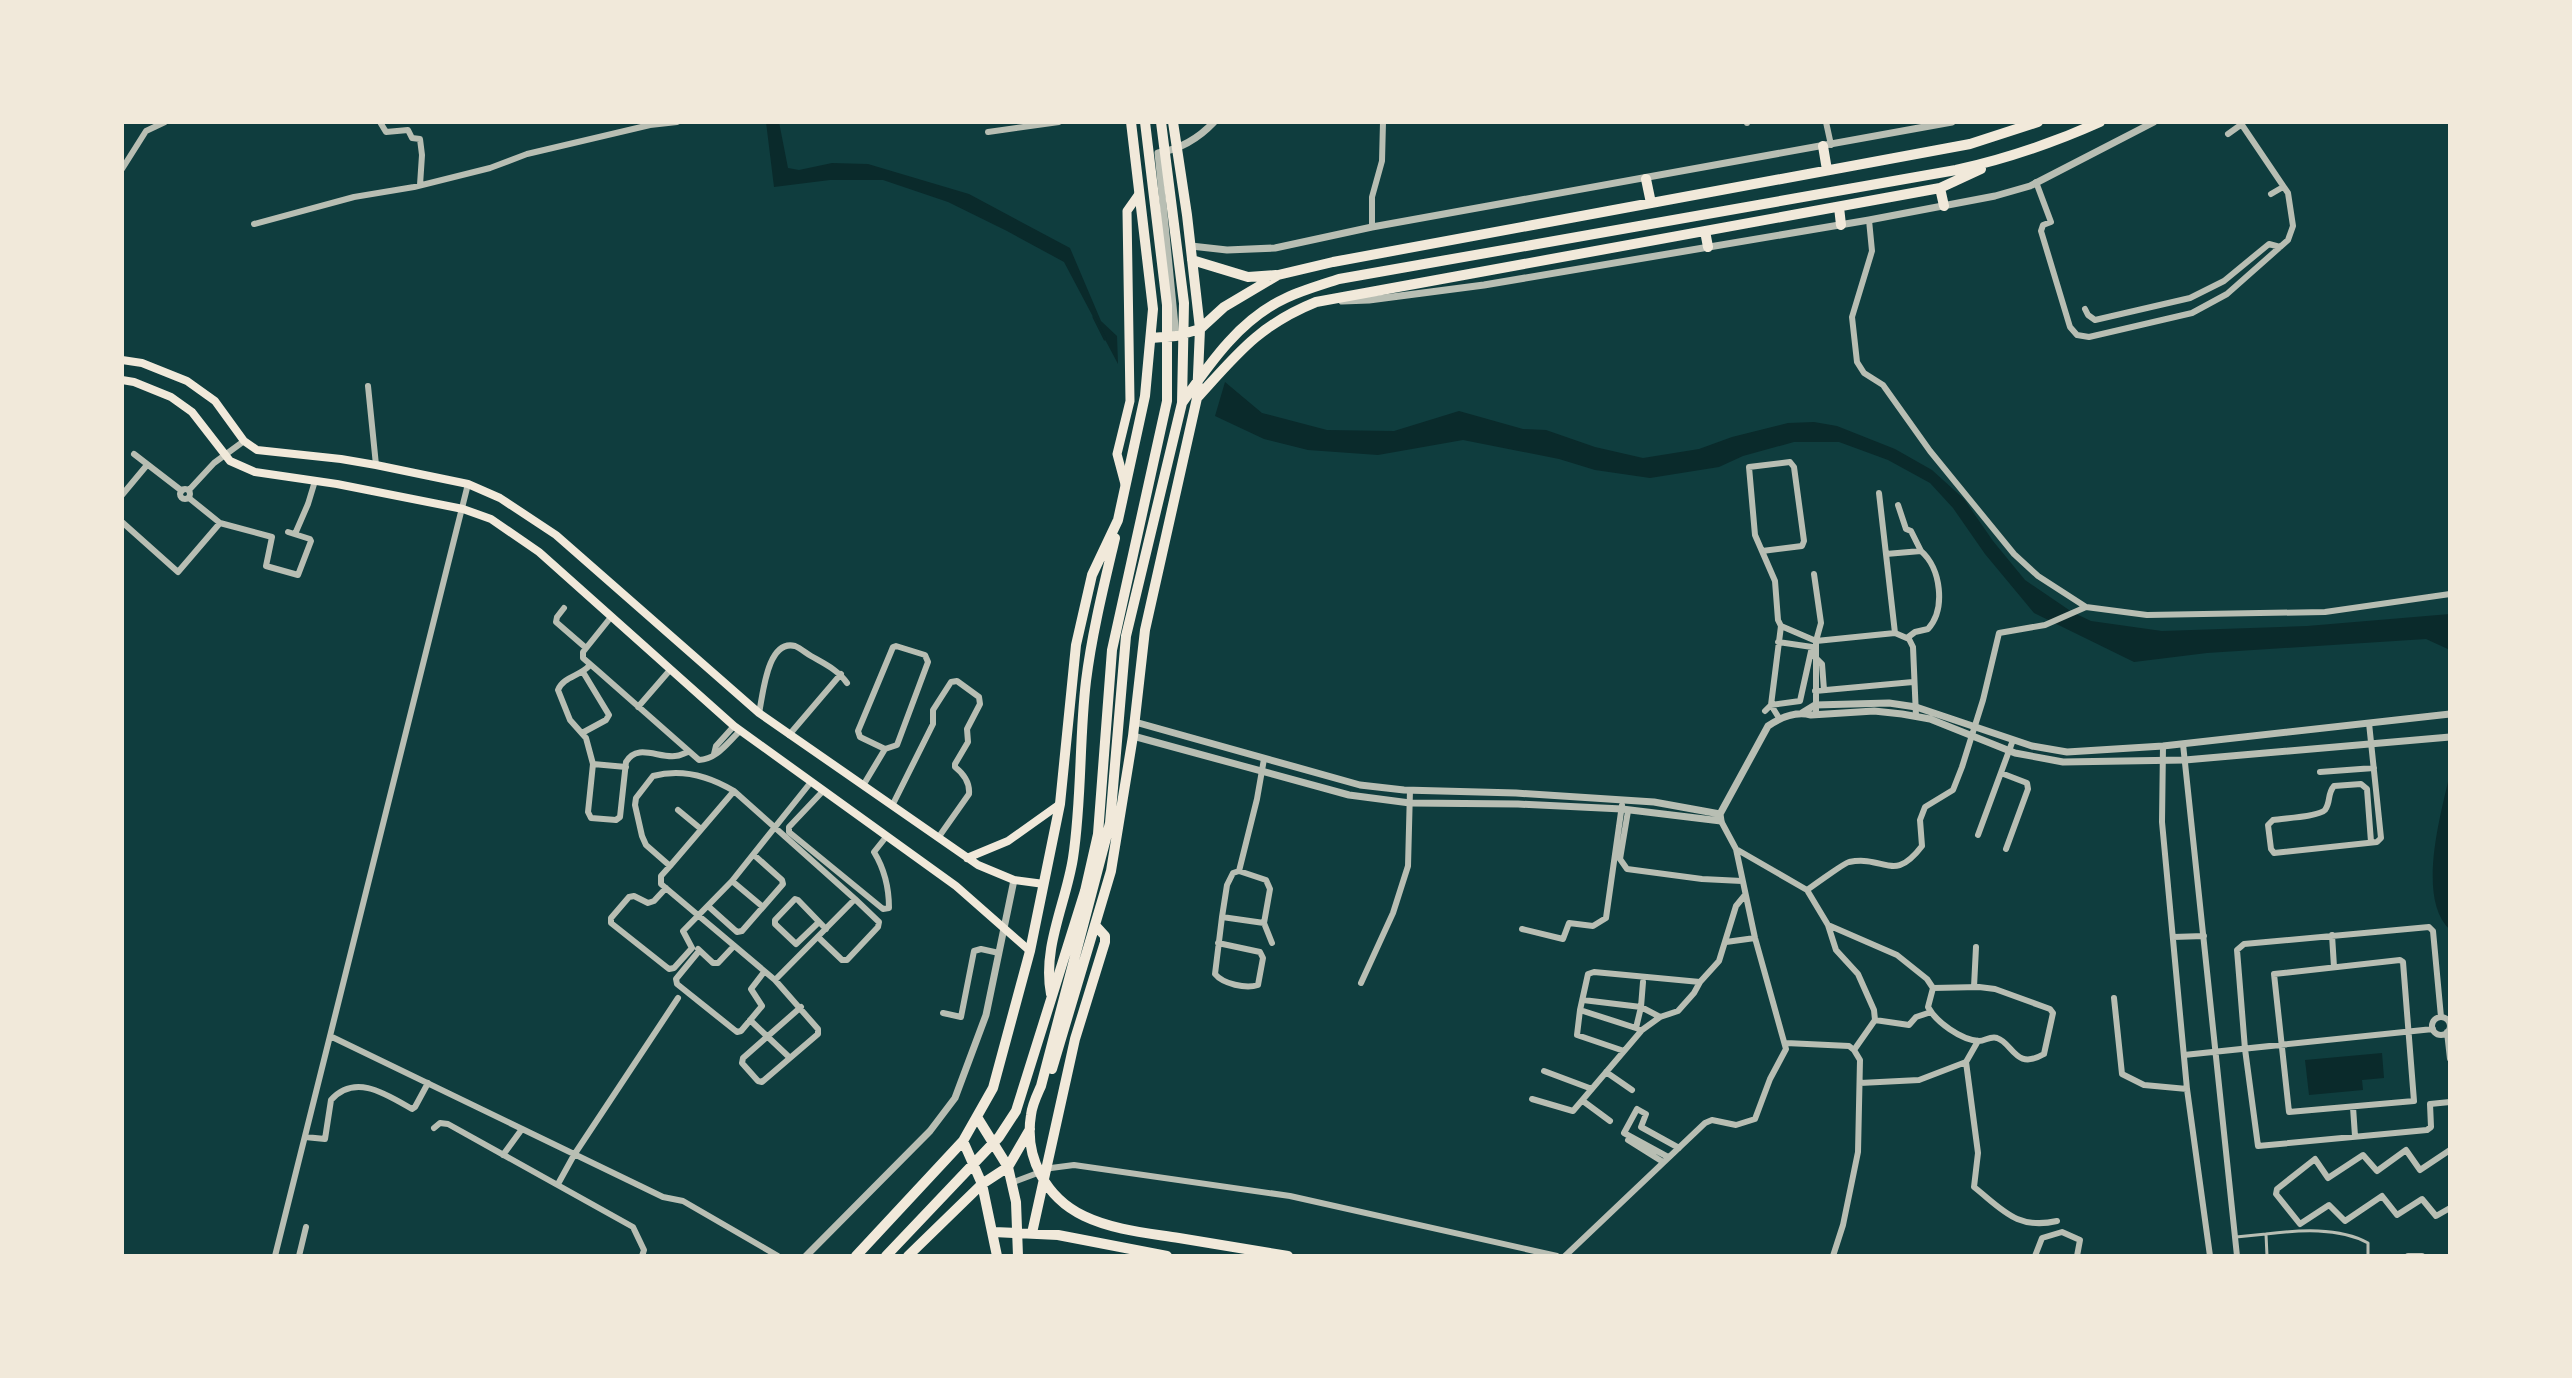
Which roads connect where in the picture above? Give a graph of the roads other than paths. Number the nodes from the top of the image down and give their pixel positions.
1 (165, 122) edge
2 (380, 122) edge
3 (677, 122) edge
4 (1059, 122) edge
5 (1131, 122) edge
6 (1145, 122) edge
7 (1161, 122) edge
8 (1173, 122) edge
9 (1214, 122) edge
10 (1383, 122) edge
11 (1826, 122) edge
12 (1952, 122) edge
13 (2038, 122) edge
14 (2100, 122) edge
15 (2154, 122) edge
16 (2241, 123) edge
17 (1910, 126) edge
18 (988, 132) dead end
19 (2228, 134) dead end
20 (1827, 145) junction
21 (1176, 150) junction
22 (1998, 161) junction
23 (122, 169) edge
24 (1827, 170) junction
25 (1646, 179) junction
26 (2036, 182) junction
27 (420, 185) junction
28 (2283, 187) junction
29 (1940, 188) junction
30 (1139, 194) junction
31 (2271, 194) dead end
32 (1651, 203) junction
33 (1944, 206) junction
34 (1839, 207) junction
35 (1869, 220) junction
36 (2051, 222) junction
37 (254, 224) dead end
38 (1841, 225) junction
39 (1372, 227) junction
40 (2054, 230) dead end
41 (1705, 231) junction
42 (1191, 246) junction
43 (1708, 247) junction
44 (2280, 247) junction
45 (1192, 260) junction
46 (1278, 275) junction
47 (1316, 302) junction
48 (2085, 309) dead end
49 (1200, 329) junction
50 (1176, 336) junction
51 (1151, 338) junction
52 (122, 360) edge
53 (122, 380) edge
54 (368, 386) dead end
55 (1145, 396) junction
56 (1197, 398) junction
57 (1182, 403) junction
58 (244, 441) junction
59 (1133, 453) junction
60 (134, 454) dead end
61 (224, 454) junction
62 (1183, 462) junction
63 (147, 465) junction
64 (376, 465) junction
65 (315, 481) junction
66 (468, 484) junction
67 (1126, 487) junction
68 (187, 493) junction
69 (1879, 493) dead end
70 (122, 495) edge
71 (1898, 505) dead end
72 (463, 509) junction
73 (1118, 520) junction
74 (122, 522) edge
75 (220, 523) junction
76 (1762, 551) junction
77 (1921, 551) junction
78 (1886, 554) junction
79 (1814, 574) dead end
80 (2450, 594) edge
81 (564, 608) dead end
82 (2083, 609) junction
83 (611, 617) junction
84 (1781, 626) junction
85 (1895, 633) junction
86 (1907, 638) junction
87 (1816, 641) junction
88 (1778, 642) junction
89 (586, 648) junction
90 (1815, 657) junction
91 (589, 666) junction
92 (670, 670) junction
93 (583, 672) junction
94 (841, 674) junction
95 (1913, 682) junction
96 (847, 683) dead end
97 (1804, 684) junction
98 (1815, 688) junction
99 (1824, 690) junction
100 (1771, 705) junction
101 (1815, 705) junction
102 (638, 707) junction
103 (1873, 707) junction
104 (1916, 707) junction
105 (1765, 711) dead end
106 (759, 713) junction
107 (1802, 713) junction
108 (1816, 714) junction
109 (2450, 714) edge
110 (1916, 716) junction
111 (1779, 718) junction
112 (1135, 722) junction
113 (2369, 723) junction
114 (737, 729) junction
115 (1972, 731) junction
116 (582, 733) junction
117 (789, 735) junction
118 (1133, 736) junction
119 (2450, 737) edge
120 (2013, 740) junction
121 (2183, 744) junction
122 (2372, 745) junction
123 (2163, 746) junction
124 (885, 749) junction
125 (2009, 751) junction
126 (688, 752) junction
127 (1264, 759) junction
128 (2164, 760) junction
129 (2185, 760) junction
130 (593, 764) junction
131 (626, 767) junction
132 (2374, 768) junction
133 (1261, 771) junction
134 (2320, 772) dead end
135 (2001, 773) junction
136 (811, 782) junction
137 (864, 784) junction
138 (1366, 785) junction
139 (1410, 790) junction
140 (734, 791) junction
141 (823, 791) junction
142 (1363, 797) junction
143 (1623, 799) junction
144 (1410, 803) junction
145 (1060, 804) junction
146 (891, 806) junction
147 (678, 810) dead end
148 (1625, 810) junction
149 (1720, 818) junction
150 (774, 828) junction
151 (701, 829) junction
152 (1978, 835) dead end
153 (886, 837) junction
154 (938, 838) junction
155 (2371, 842) junction
156 (1736, 849) junction
157 (2006, 849) dead end
158 (754, 855) junction
159 (967, 858) junction
160 (670, 866) junction
161 (1239, 871) junction
162 (1014, 880) junction
163 (732, 881) junction
164 (1742, 881) junction
165 (1044, 884) junction
166 (666, 888) junction
167 (1807, 890) junction
168 (1745, 895) junction
169 (855, 899) junction
170 (708, 906) junction
171 (763, 907) junction
172 (699, 915) junction
173 (1222, 917) junction
174 (819, 922) junction
175 (1264, 923) junction
176 (1095, 925) junction
177 (1828, 925) junction
178 (826, 929) junction
179 (1522, 929) dead end
180 (1004, 931) junction
181 (2332, 935) junction
182 (2204, 936) junction
183 (818, 937) junction
184 (2173, 937) junction
185 (1755, 938) junction
186 (1726, 942) junction
187 (1218, 943) junction
188 (1272, 943) dead end
189 (692, 944) junction
190 (734, 946) junction
191 (1976, 947) dead end
192 (699, 951) junction
193 (1030, 951) junction
194 (999, 953) junction
195 (2334, 967) junction
196 (764, 972) junction
197 (775, 980) junction
198 (1643, 982) dead end
199 (1700, 982) junction
200 (1361, 983) dead end
201 (1974, 987) junction
202 (1933, 988) junction
203 (678, 998) dead end
204 (1052, 998) junction
205 (2114, 998) dead end
206 (1583, 1000) junction
207 (801, 1007) junction
208 (1641, 1007) junction
209 (1580, 1010) junction
210 (1931, 1012) junction
211 (943, 1013) dead end
212 (1660, 1017) junction
213 (2441, 1017) junction
214 (750, 1020) junction
215 (1875, 1020) junction
216 (2450, 1022) edge
217 (1639, 1029) junction
218 (2433, 1029) junction
219 (2409, 1031) junction
220 (2447, 1032) junction
221 (767, 1035) junction
222 (330, 1036) junction
223 (1978, 1041) junction
224 (1786, 1043) junction
225 (2281, 1045) junction
226 (2245, 1049) junction
227 (1854, 1050) junction
228 (1624, 1051) junction
229 (2216, 1052) junction
230 (2184, 1055) junction
231 (789, 1057) junction
232 (2450, 1059) edge
233 (1966, 1062) junction
234 (1544, 1071) dead end
235 (1606, 1072) junction
236 (428, 1083) junction
237 (1860, 1083) junction
238 (1592, 1089) junction
239 (2187, 1089) junction
240 (1632, 1090) dead end
241 (1532, 1099) dead end
242 (1583, 1101) junction
243 (2450, 1102) edge
244 (2353, 1107) junction
245 (977, 1117) junction
246 (1610, 1121) dead end
247 (434, 1128) dead end
248 (522, 1129) junction
249 (2355, 1136) junction
250 (305, 1137) junction
251 (1628, 1140) dead end
252 (963, 1141) junction
253 (1666, 1141) junction
254 (1679, 1148) junction
255 (2450, 1150) edge
256 (1658, 1152) junction
257 (503, 1155) junction
258 (574, 1155) junction
259 (1665, 1160) junction
260 (1008, 1167) junction
261 (1047, 1169) junction
262 (1011, 1183) junction
263 (558, 1184) junction
264 (982, 1184) junction
265 (2450, 1208) edge
266 (2057, 1221) dead end
267 (306, 1227) dead end
268 (1017, 1231) junction
269 (994, 1232) junction
270 (1032, 1233) junction
271 (2266, 1234) junction
272 (2235, 1237) junction
273 (275, 1256) edge
274 (299, 1256) edge
275 (642, 1256) edge
276 (778, 1256) edge
277 (806, 1256) edge
278 (856, 1256) edge
279 (886, 1256) edge
280 (908, 1256) edge
281 (997, 1256) edge
282 (1018, 1256) edge
283 (1167, 1256) edge
284 (1288, 1256) edge
285 (1557, 1256) edge
286 (1565, 1256) edge
287 (1833, 1256) edge
288 (2035, 1256) edge
289 (2077, 1256) edge
290 (2210, 1256) edge
291 (2237, 1256) edge
292 (2267, 1256) edge
293 (2368, 1256) edge
294 (2408, 1256) edge
295 (2422, 1256) edge

1 - 23 street
2 - 27 street
3 - 27 street
4 - 18 street
5 - 30 highway
6 - 204 highway
7 - 57 highway
8 - 21 highway
9 - 21 street
10 - 39 street
11 - 20 street
12 - 17 street
13 - 24 highway
14 - 22 highway
15 - 26 street
16 - 19 street
16 - 28 street
17 - 20 street
20 - 24 highway
20 - 25 street
21 - 42 highway
21 - 50 street
22 - 29 highway
22 - 57 highway
24 - 32 highway
25 - 32 highway
25 - 39 street
26 - 33 street
26 - 36 street
27 - 37 street
28 - 31 street
28 - 44 street
29 - 33 highway
29 - 34 highway
30 - 51 highway
30 - 67 main road
32 - 46 highway
33 - 35 street
34 - 38 highway
34 - 41 highway
35 - 38 street
35 - 82 street
36 - 40 street
36 - 44 street
38 - 43 street
39 - 42 street
41 - 43 highway
41 - 47 highway
42 - 45 highway
43 - 47 street
44 - 48 street
45 - 46 highway
45 - 49 highway
46 - 49 highway
47 - 56 highway
49 - 50 highway
49 - 56 highway
50 - 51 highway
51 - 55 highway
52 - 58 main road
53 - 61 main road
54 - 64 street
55 - 56 highway
55 - 59 highway
56 - 62 highway
57 - 284 highway
58 - 61 street
58 - 64 main road
59 - 62 highway
59 - 67 highway
60 - 63 street
61 - 65 main road
61 - 68 street
62 - 112 highway
63 - 68 street
63 - 70 street
64 - 66 main road
65 - 72 main road
65 - 75 street
66 - 72 street
66 - 106 main road
67 - 73 highway
68 - 75 street
69 - 78 street
71 - 77 street
72 - 83 main road
72 - 222 street
73 - 145 highway
73 - 204 highway
74 - 75 street
76 - 76 street
76 - 84 street
77 - 78 street
77 - 86 street
78 - 85 street
79 - 87 street
80 - 82 street
81 - 89 street
82 - 115 street
83 - 89 street
83 - 92 main road
84 - 87 street
84 - 88 street
85 - 86 street
85 - 87 street
86 - 95 street
87 - 90 street
88 - 97 street
88 - 100 street
89 - 91 street
90 - 98 street
90 - 99 street
91 - 93 street
91 - 102 street
92 - 102 street
92 - 114 main road
93 - 116 street
93 - 116 street
94 - 96 street
94 - 106 street
94 - 117 street
95 - 99 street
95 - 104 street
97 - 98 street
97 - 100 street
98 - 99 street
98 - 101 street
100 - 105 street
100 - 111 street
101 - 103 street
101 - 107 street
101 - 108 street
102 - 126 street
103 - 104 street
103 - 108 street
103 - 110 street
104 - 110 street
104 - 115 street
106 - 117 main road
107 - 108 street
107 - 111 street
109 - 113 street
110 - 115 street
111 - 149 street
112 - 118 highway
112 - 127 street
113 - 121 street
113 - 122 street
114 - 126 street
114 - 136 main road
115 - 120 street
115 - 125 street
115 - 167 street
116 - 130 street
117 - 137 main road
118 - 133 street
118 - 176 highway
119 - 122 street
120 - 123 street
120 - 125 street
121 - 123 street
121 - 129 street
122 - 129 street
122 - 132 street
123 - 128 street
124 - 124 street
124 - 137 street
125 - 128 street
125 - 135 street
126 - 131 street
127 - 133 street
127 - 138 street
128 - 129 street
128 - 184 street
129 - 182 street
130 - 131 street
130 - 131 street
132 - 134 street
132 - 155 street
133 - 142 street
133 - 161 street
135 - 152 street
135 - 157 street
136 - 141 main road
136 - 150 street
137 - 146 main road
138 - 139 street
138 - 142 street
139 - 143 street
139 - 144 street
140 - 150 street
140 - 151 street
140 - 160 street
141 - 153 main road
141 - 153 street
142 - 144 street
143 - 148 street
143 - 149 street
144 - 148 street
144 - 200 street
145 - 159 main road
145 - 165 highway
146 - 154 main road
146 - 154 street
147 - 151 street
148 - 149 street
148 - 164 street
148 - 179 street
149 - 156 street
150 - 158 street
150 - 169 street
151 - 160 street
153 - 180 main road
154 - 159 main road
155 - 155 street
156 - 164 street
156 - 167 street
158 - 163 street
158 - 171 street
159 - 162 main road
160 - 166 street
161 - 173 street
161 - 175 street
162 - 165 main road
162 - 180 street
163 - 170 street
163 - 171 street
164 - 168 street
165 - 193 highway
166 - 172 street
166 - 189 street
167 - 177 street
168 - 185 street
168 - 186 street
169 - 178 street
169 - 183 street
170 - 171 street
170 - 172 street
172 - 189 street
172 - 190 street
173 - 175 street
173 - 187 street
174 - 174 street
174 - 178 street
175 - 188 street
176 - 260 highway
176 - 261 highway
177 - 202 street
177 - 215 street
178 - 183 street
180 - 193 main road
180 - 194 street
181 - 195 street
181 - 213 street
181 - 226 street
182 - 184 street
182 - 229 street
183 - 197 street
184 - 230 street
185 - 186 street
185 - 224 street
186 - 199 street
187 - 187 street
189 - 192 street
190 - 192 street
190 - 196 street
191 - 201 street
192 - 214 street
193 - 245 highway
194 - 211 street
194 - 277 street
195 - 219 street
195 - 225 street
196 - 197 street
196 - 214 street
197 - 207 street
198 - 208 street
199 - 206 street
199 - 212 street
201 - 202 street
201 - 223 street
202 - 210 street
203 - 258 street
204 - 279 highway
205 - 239 street
206 - 208 street
206 - 209 street
207 - 221 street
207 - 231 street
208 - 212 street
208 - 217 street
209 - 217 street
209 - 228 street
210 - 215 street
210 - 223 street
212 - 217 street
213 - 216 street
213 - 218 street
214 - 221 street
215 - 227 street
216 - 220 street
217 - 228 street
218 - 219 street
218 - 220 street
219 - 225 street
219 - 244 street
220 - 232 street
221 - 231 street
221 - 231 street
222 - 236 street
222 - 250 street
223 - 233 street
224 - 227 street
224 - 254 street
225 - 226 street
225 - 244 street
226 - 229 street
226 - 249 street
227 - 237 street
228 - 235 street
229 - 230 street
229 - 272 street
230 - 239 street
233 - 237 street
233 - 266 street
234 - 238 street
235 - 238 street
235 - 240 street
236 - 248 street
236 - 250 street
237 - 287 street
238 - 242 street
239 - 290 street
241 - 242 street
242 - 246 street
243 - 249 street
244 - 249 street
245 - 252 highway
245 - 260 highway
247 - 257 street
248 - 257 street
248 - 258 street
250 - 273 street
251 - 259 street
252 - 264 highway
252 - 278 highway
253 - 254 street
253 - 256 street
253 - 256 street
254 - 259 street
255 - 265 street
256 - 259 street
257 - 263 street
258 - 263 street
258 - 276 street
259 - 286 street
260 - 262 highway
260 - 264 highway
261 - 262 street
261 - 270 highway
261 - 285 street
262 - 268 highway
263 - 275 street
264 - 269 highway
264 - 280 highway
267 - 274 street
268 - 269 highway
268 - 270 highway
268 - 282 highway
269 - 281 highway
270 - 283 highway
271 - 272 lane
271 - 292 lane
271 - 293 lane
272 - 291 street
288 - 289 street
294 - 295 street

